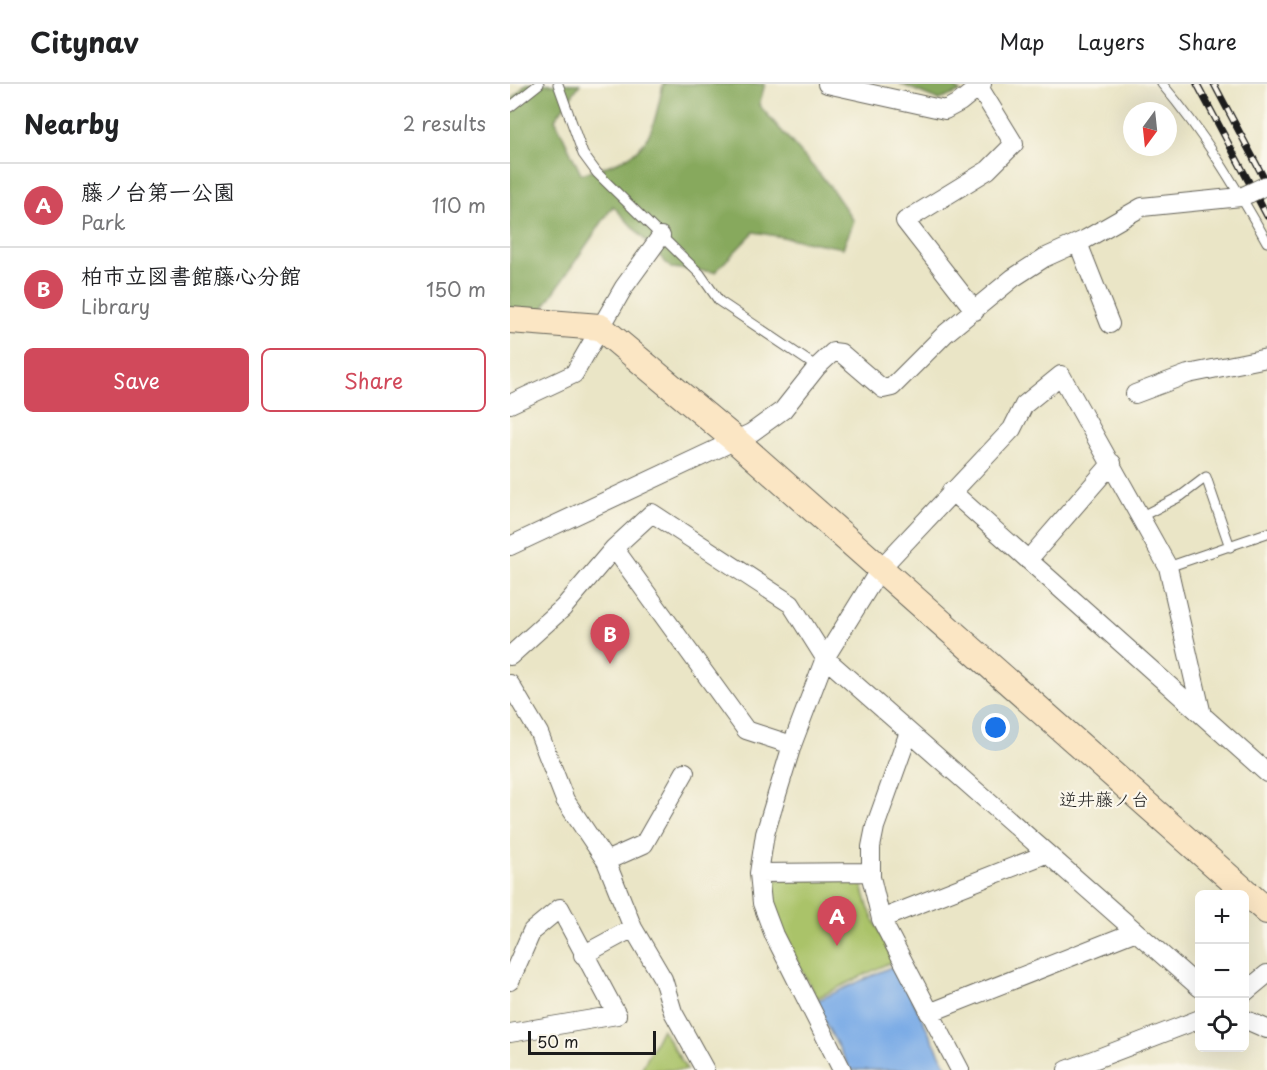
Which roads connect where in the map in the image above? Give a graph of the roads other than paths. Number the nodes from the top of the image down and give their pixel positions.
1 (539, 84) edge
2 (558, 84) edge
3 (827, 84) edge
4 (1162, 84) edge
5 (981, 86) edge
6 (510, 107) edge
7 (1267, 185) edge
8 (1246, 195) junction
9 (661, 236) junction
10 (1267, 242) edge
11 (1078, 243) junction
12 (975, 311) junction
13 (510, 321) edge
14 (1110, 324) dead end
15 (600, 327) junction
16 (1267, 358) edge
17 (817, 368) junction
18 (1135, 394) dead end
19 (510, 405) edge
20 (734, 439) junction
21 (1112, 463) junction
22 (951, 491) junction
23 (1142, 516) junction
24 (1267, 533) edge
25 (510, 546) edge
26 (1230, 547) junction
27 (614, 548) junction
28 (1028, 560) junction
29 (1168, 567) junction
30 (880, 569) junction
31 (510, 656) edge
32 (825, 658) junction
33 (510, 684) edge
34 (1202, 715) junction
35 (909, 732) junction
36 (792, 745) junction
37 (685, 772) dead end
38 (1267, 773) edge
39 (1046, 854) junction
40 (606, 861) junction
41 (871, 872) junction
42 (759, 873) junction
43 (1267, 911) edge
44 (881, 919) junction
45 (633, 928) junction
46 (1134, 932) junction
47 (583, 955) junction
48 (1267, 974) edge
49 (510, 981) edge
50 (1195, 984) edge
51 (1249, 990) edge
52 (929, 1013) junction
53 (1195, 1021) edge
54 (1249, 1021) edge
55 (1267, 1029) edge
56 (510, 1033) edge
57 (705, 1070) edge
58 (842, 1070) edge
59 (960, 1070) edge
60 (1067, 1070) edge

1 - 6 lane
2 - 9 lane
3 - 5 street
4 - 8 lane
5 - 12 street
7 - 8 street, bridge
8 - 10 lane
8 - 11 street
9 - 15 street
9 - 17 lane
11 - 12 street
11 - 14 street
12 - 17 street
13 - 15 street
15 - 19 street
15 - 20 street
16 - 18 street
17 - 20 street
20 - 25 street
20 - 30 street
21 - 22 street
21 - 23 street
21 - 28 street
22 - 28 street
22 - 30 street
23 - 26 lane
23 - 29 street
24 - 26 lane
26 - 29 lane
27 - 31 street
27 - 32 street
27 - 36 street
28 - 34 street
29 - 34 street
30 - 32 street
30 - 43 street
32 - 35 street
32 - 36 street
33 - 40 street
34 - 38 street
35 - 39 street
35 - 41 street
36 - 42 street
37 - 40 street
39 - 44 street
39 - 46 street
40 - 45 street
41 - 42 street
41 - 44 street
42 - 58 street
44 - 52 street
45 - 47 street
45 - 57 street
46 - 50 street
46 - 52 street
47 - 49 street
47 - 56 street
48 - 51 street
52 - 59 street
53 - 60 street
54 - 55 street

